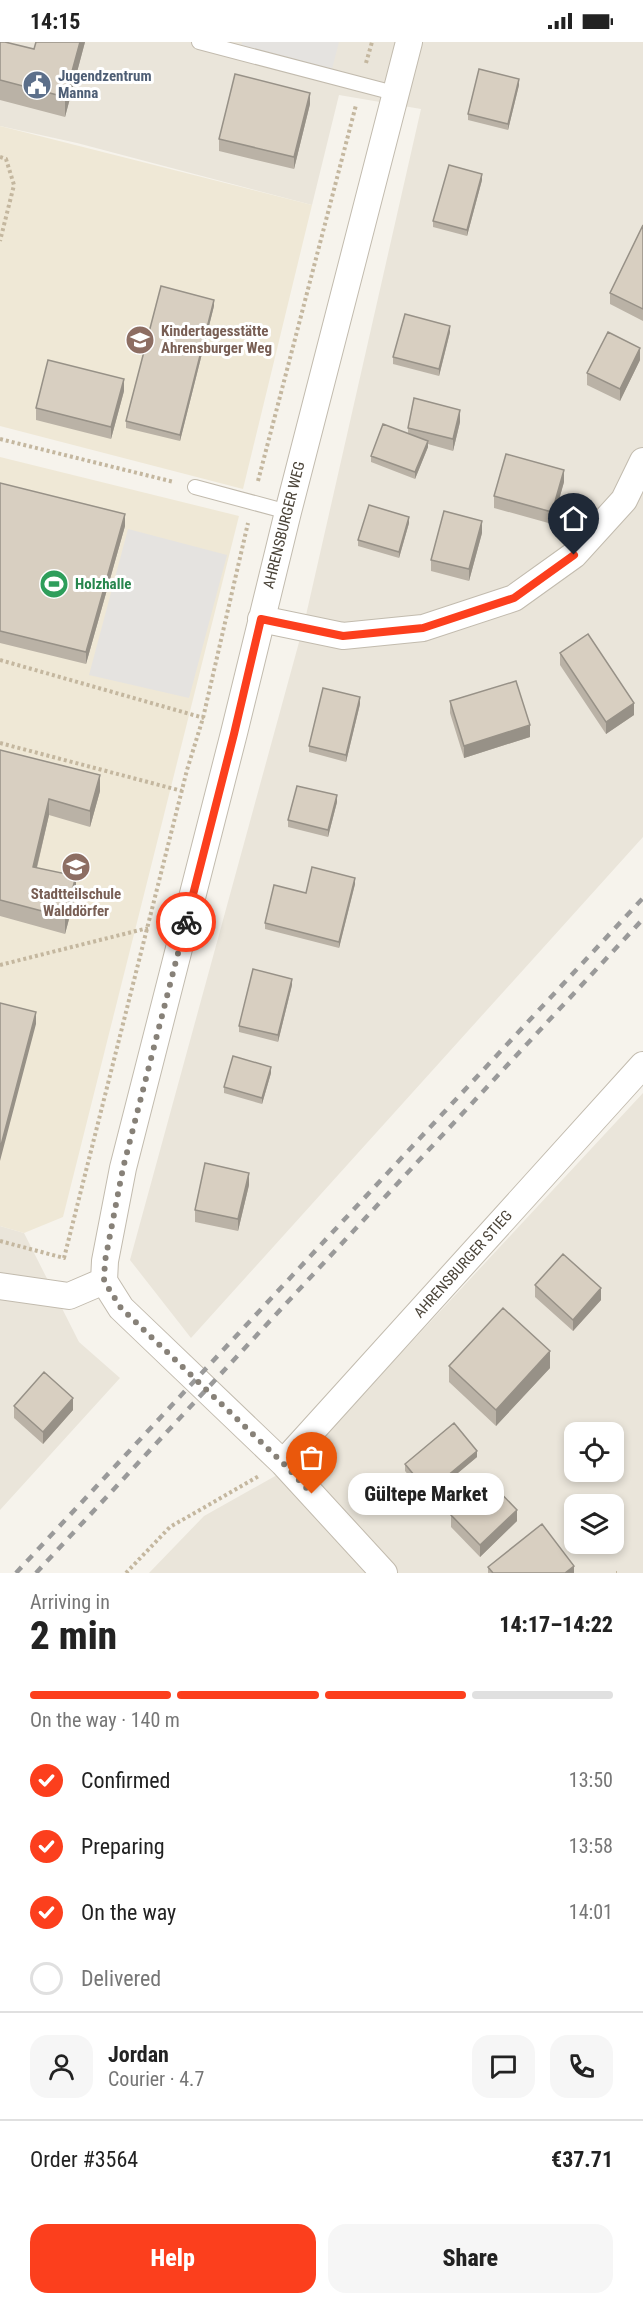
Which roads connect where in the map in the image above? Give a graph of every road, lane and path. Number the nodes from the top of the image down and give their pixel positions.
1 (199, 42) edge
2 (372, 42) edge
3 (409, 42) edge
4 (361, 84) junction
5 (394, 93) junction
6 (0, 158) edge
7 (0, 241) edge
8 (0, 439) edge
9 (643, 461) edge
10 (195, 487) joint
11 (252, 503) junction
12 (288, 512) junction
13 (261, 619) junction
14 (0, 660) edge
15 (203, 718) junction
16 (234, 734) junction
17 (0, 743) edge
18 (182, 791) junction
19 (148, 928) junction
20 (0, 965) edge
21 (643, 1065) edge
22 (0, 1241) edge
23 (104, 1281) junction
24 (0, 1286) edge
25 (283, 1463) junction
26 (126, 1573) edge
27 (384, 1573) edge

1 - 4 lane
2 - 4 path
3 - 5 street, AHRENSBURGER WEG
4 - 5 lane
4 - 11 path
5 - 12 street, AHRENSBURGER WEG
6 - 7 path
8 - 10 path
9 - 13 street
10 - 11 lane
11 - 12 lane
11 - 15 path
12 - 13 street, AHRENSBURGER WEG
13 - 16 street, AHRENSBURGER WEG
14 - 15 path
15 - 16 path
15 - 18 path
16 - 23 street, AHRENSBURGER WEG
17 - 18 path
18 - 19 path
19 - 20 path
19 - 22 path
21 - 25 street, AHRENSBURGER STIEG
23 - 24 street
23 - 25 street
25 - 26 path
25 - 27 street

